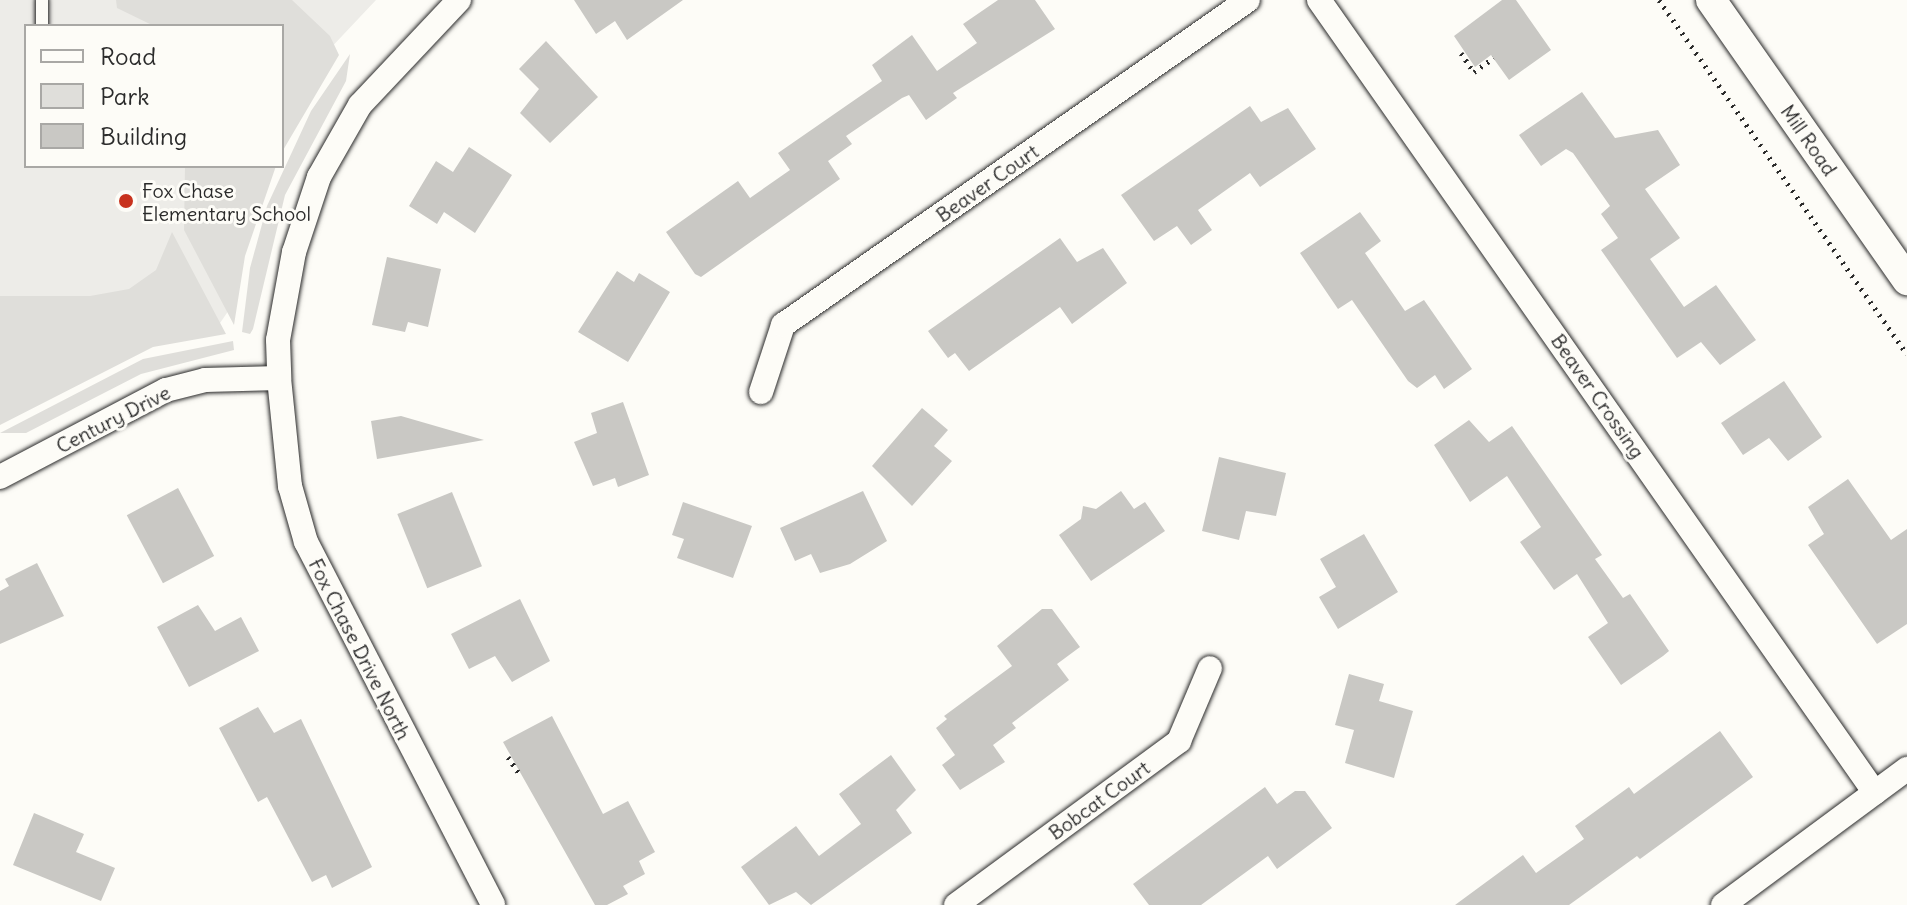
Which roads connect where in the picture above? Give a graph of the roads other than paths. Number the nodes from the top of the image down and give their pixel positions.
1 (42, 0) edge
2 (459, 0) edge
3 (1248, 0) edge
4 (1319, 0) edge
5 (1711, 0) edge
6 (42, 24) edge
7 (1907, 280) edge
8 (279, 378) junction
9 (761, 392) dead end
10 (0, 477) edge
11 (1210, 668) dead end
12 (1907, 769) edge
13 (1875, 793) junction
14 (493, 905) edge
15 (956, 905) edge
16 (1723, 905) edge

1 - 6 lane
2 - 8 street, Fox Chase Drive North
3 - 9 street, Beaver Court
4 - 13 street, Beaver Crossing
5 - 7 street, Mill Road
8 - 10 street, Century Drive
8 - 14 street, Fox Chase Drive North
11 - 15 street, Bobcat Court
12 - 13 street
13 - 16 street

